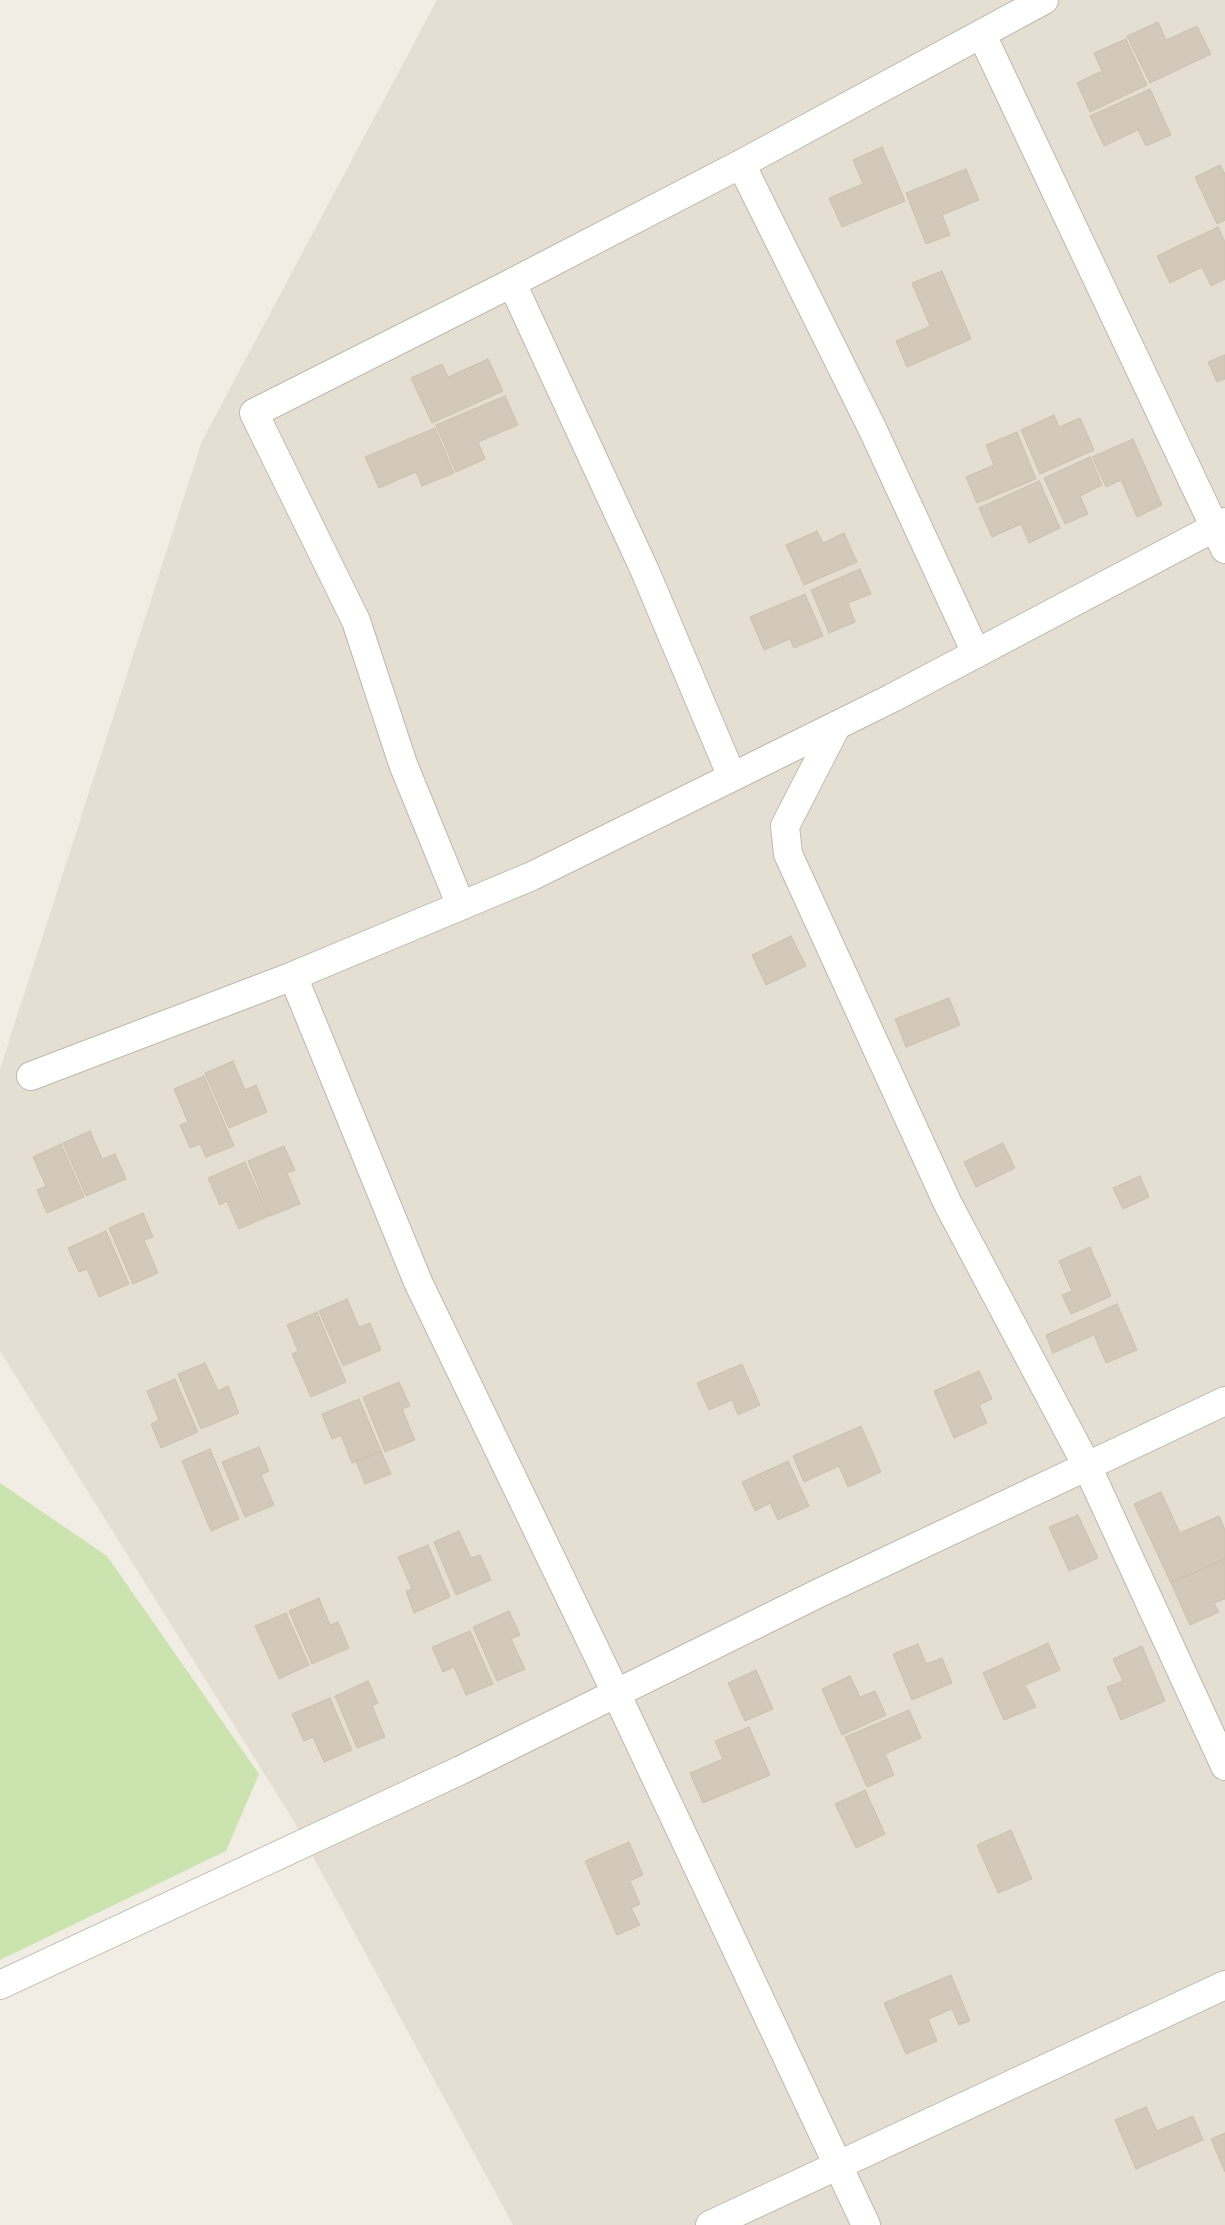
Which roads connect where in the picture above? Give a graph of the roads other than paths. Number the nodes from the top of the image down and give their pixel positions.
1 (1044, 0) edge
2 (982, 35) junction
3 (741, 164) junction
4 (512, 283) junction
5 (1222, 533) edge
6 (976, 653) junction
7 (838, 725) junction
8 (732, 777) junction
9 (461, 906) junction
10 (293, 976) junction
11 (32, 1076) dead end
12 (1225, 1401) edge
13 (1087, 1466) junction
14 (616, 1693) junction
15 (1225, 1766) edge
16 (0, 1985) edge
17 (1225, 1985) edge
18 (836, 2165) junction
19 (710, 2225) edge
20 (866, 2225) edge

1 - 2 street
2 - 3 street
2 - 5 street
3 - 4 street
3 - 6 street
4 - 8 street
4 - 9 street
5 - 6 street
6 - 7 street
7 - 8 street
7 - 13 street
8 - 9 street
9 - 10 street
10 - 11 street
10 - 14 street
12 - 13 street
13 - 14 street
13 - 15 street
14 - 16 street
14 - 18 street
17 - 18 street
18 - 19 street
18 - 20 street

